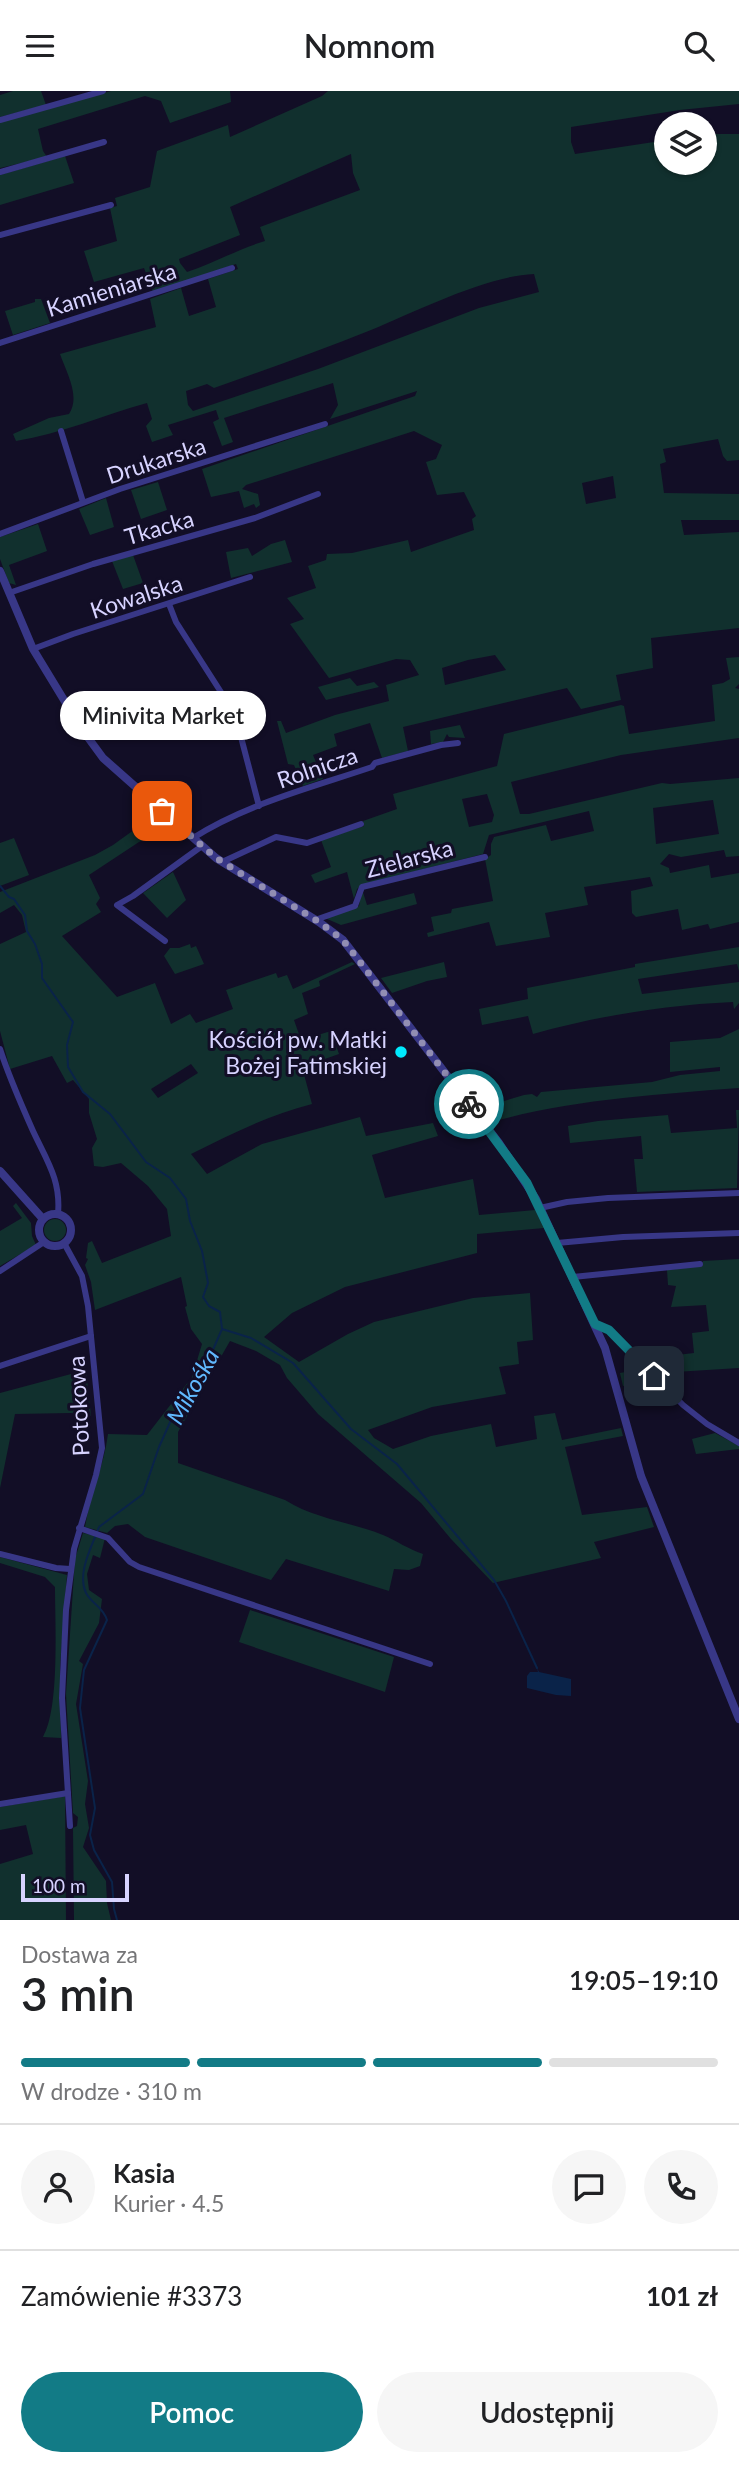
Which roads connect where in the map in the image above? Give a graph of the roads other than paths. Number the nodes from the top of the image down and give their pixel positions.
1 (103, 91) edge
2 (0, 120) edge
3 (104, 142) dead end
4 (0, 172) edge
5 (110, 205) dead end
6 (0, 235) edge
7 (232, 268) dead end
8 (0, 343) edge
9 (325, 424) dead end
10 (61, 431) dead end
11 (318, 494) dead end
12 (83, 502) junction
13 (0, 534) edge
14 (0, 571) edge
15 (250, 577) dead end
16 (9, 593) junction
17 (169, 604) junction
18 (33, 649) junction
19 (457, 743) dead end
20 (259, 806) junction
21 (361, 824) dead end
22 (193, 838) junction
23 (202, 846) junction
24 (485, 857) dead end
25 (222, 862) junction
26 (315, 920) junction
27 (165, 941) dead end
28 (0, 1049) edge
29 (2, 1064) edge
30 (0, 1171) edge
31 (739, 1193) edge
32 (540, 1208) junction
33 (58, 1214) junction
34 (43, 1219) junction
35 (739, 1233) edge
36 (44, 1242) junction
37 (64, 1243) junction
38 (557, 1243) junction
39 (700, 1264) dead end
40 (0, 1271) edge
41 (573, 1277) junction
42 (595, 1324) junction
43 (91, 1336) junction
44 (622, 1342) junction
45 (605, 1348) junction
46 (0, 1366) edge
47 (739, 1443) edge
48 (79, 1528) junction
49 (0, 1554) edge
50 (70, 1569) junction
51 (430, 1664) dead end
52 (739, 1719) edge
53 (68, 1793) junction
54 (0, 1804) edge
55 (71, 1826) dead end

1 - 2 street
3 - 4 street
5 - 6 street
7 - 8 street, Kamieniarska
9 - 12 street, Drukarska
10 - 12 street
11 - 16 street, Tkacka
12 - 13 street, Drukarska
14 - 16 street
15 - 17 street, Kowalska
16 - 18 street
17 - 18 street, Kowalska
17 - 20 street
18 - 22 street
19 - 20 street, Rolnicza
20 - 22 street, Rolnicza
21 - 25 street
22 - 23 street
23 - 25 street
23 - 27 street
24 - 26 street, Zielarska
25 - 26 street
26 - 32 street
28 - 29 street
29 - 33 street
30 - 34 street
31 - 32 street
32 - 38 street
33 - 34 street
33 - 37 street
34 - 36 street
35 - 38 street
36 - 37 street
36 - 40 street
37 - 43 street, Potokowa
38 - 41 street
39 - 41 street
41 - 42 street
42 - 44 street
42 - 45 street
43 - 46 street
43 - 48 street, Potokowa
44 - 45 street
44 - 47 street
45 - 52 street
48 - 50 street, Potokowa
48 - 51 street
49 - 50 street
50 - 53 street, Potokowa
53 - 54 street
53 - 55 street, Potokowa

